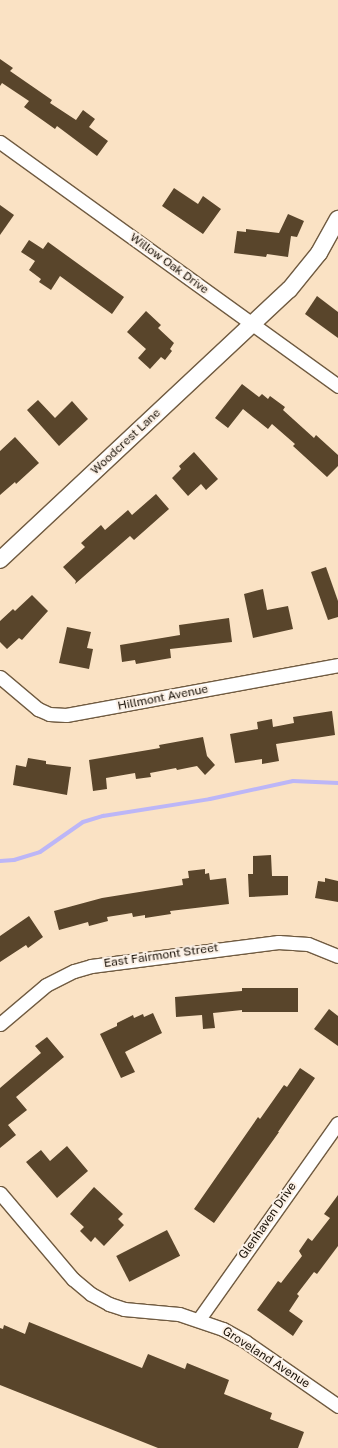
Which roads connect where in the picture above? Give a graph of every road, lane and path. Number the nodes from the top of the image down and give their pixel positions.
1 (0, 142) edge
2 (338, 219) edge
3 (253, 324) junction
4 (338, 386) edge
5 (0, 560) edge
6 (338, 664) edge
7 (0, 677) edge
8 (338, 956) edge
9 (0, 1024) edge
10 (338, 1123) edge
11 (0, 1193) edge
12 (199, 1319) junction
13 (338, 1406) edge

1 - 3 street, Willow Oak Drive
2 - 3 street, Woodcrest Lane
3 - 4 street, Willow Oak Drive
3 - 5 street, Woodcrest Lane
6 - 7 street, Hillmont Avenue
8 - 9 street, East Fairmont Street
10 - 12 street, Glenhaven Drive
11 - 12 street, Groveland Avenue
12 - 13 street, Groveland Avenue

